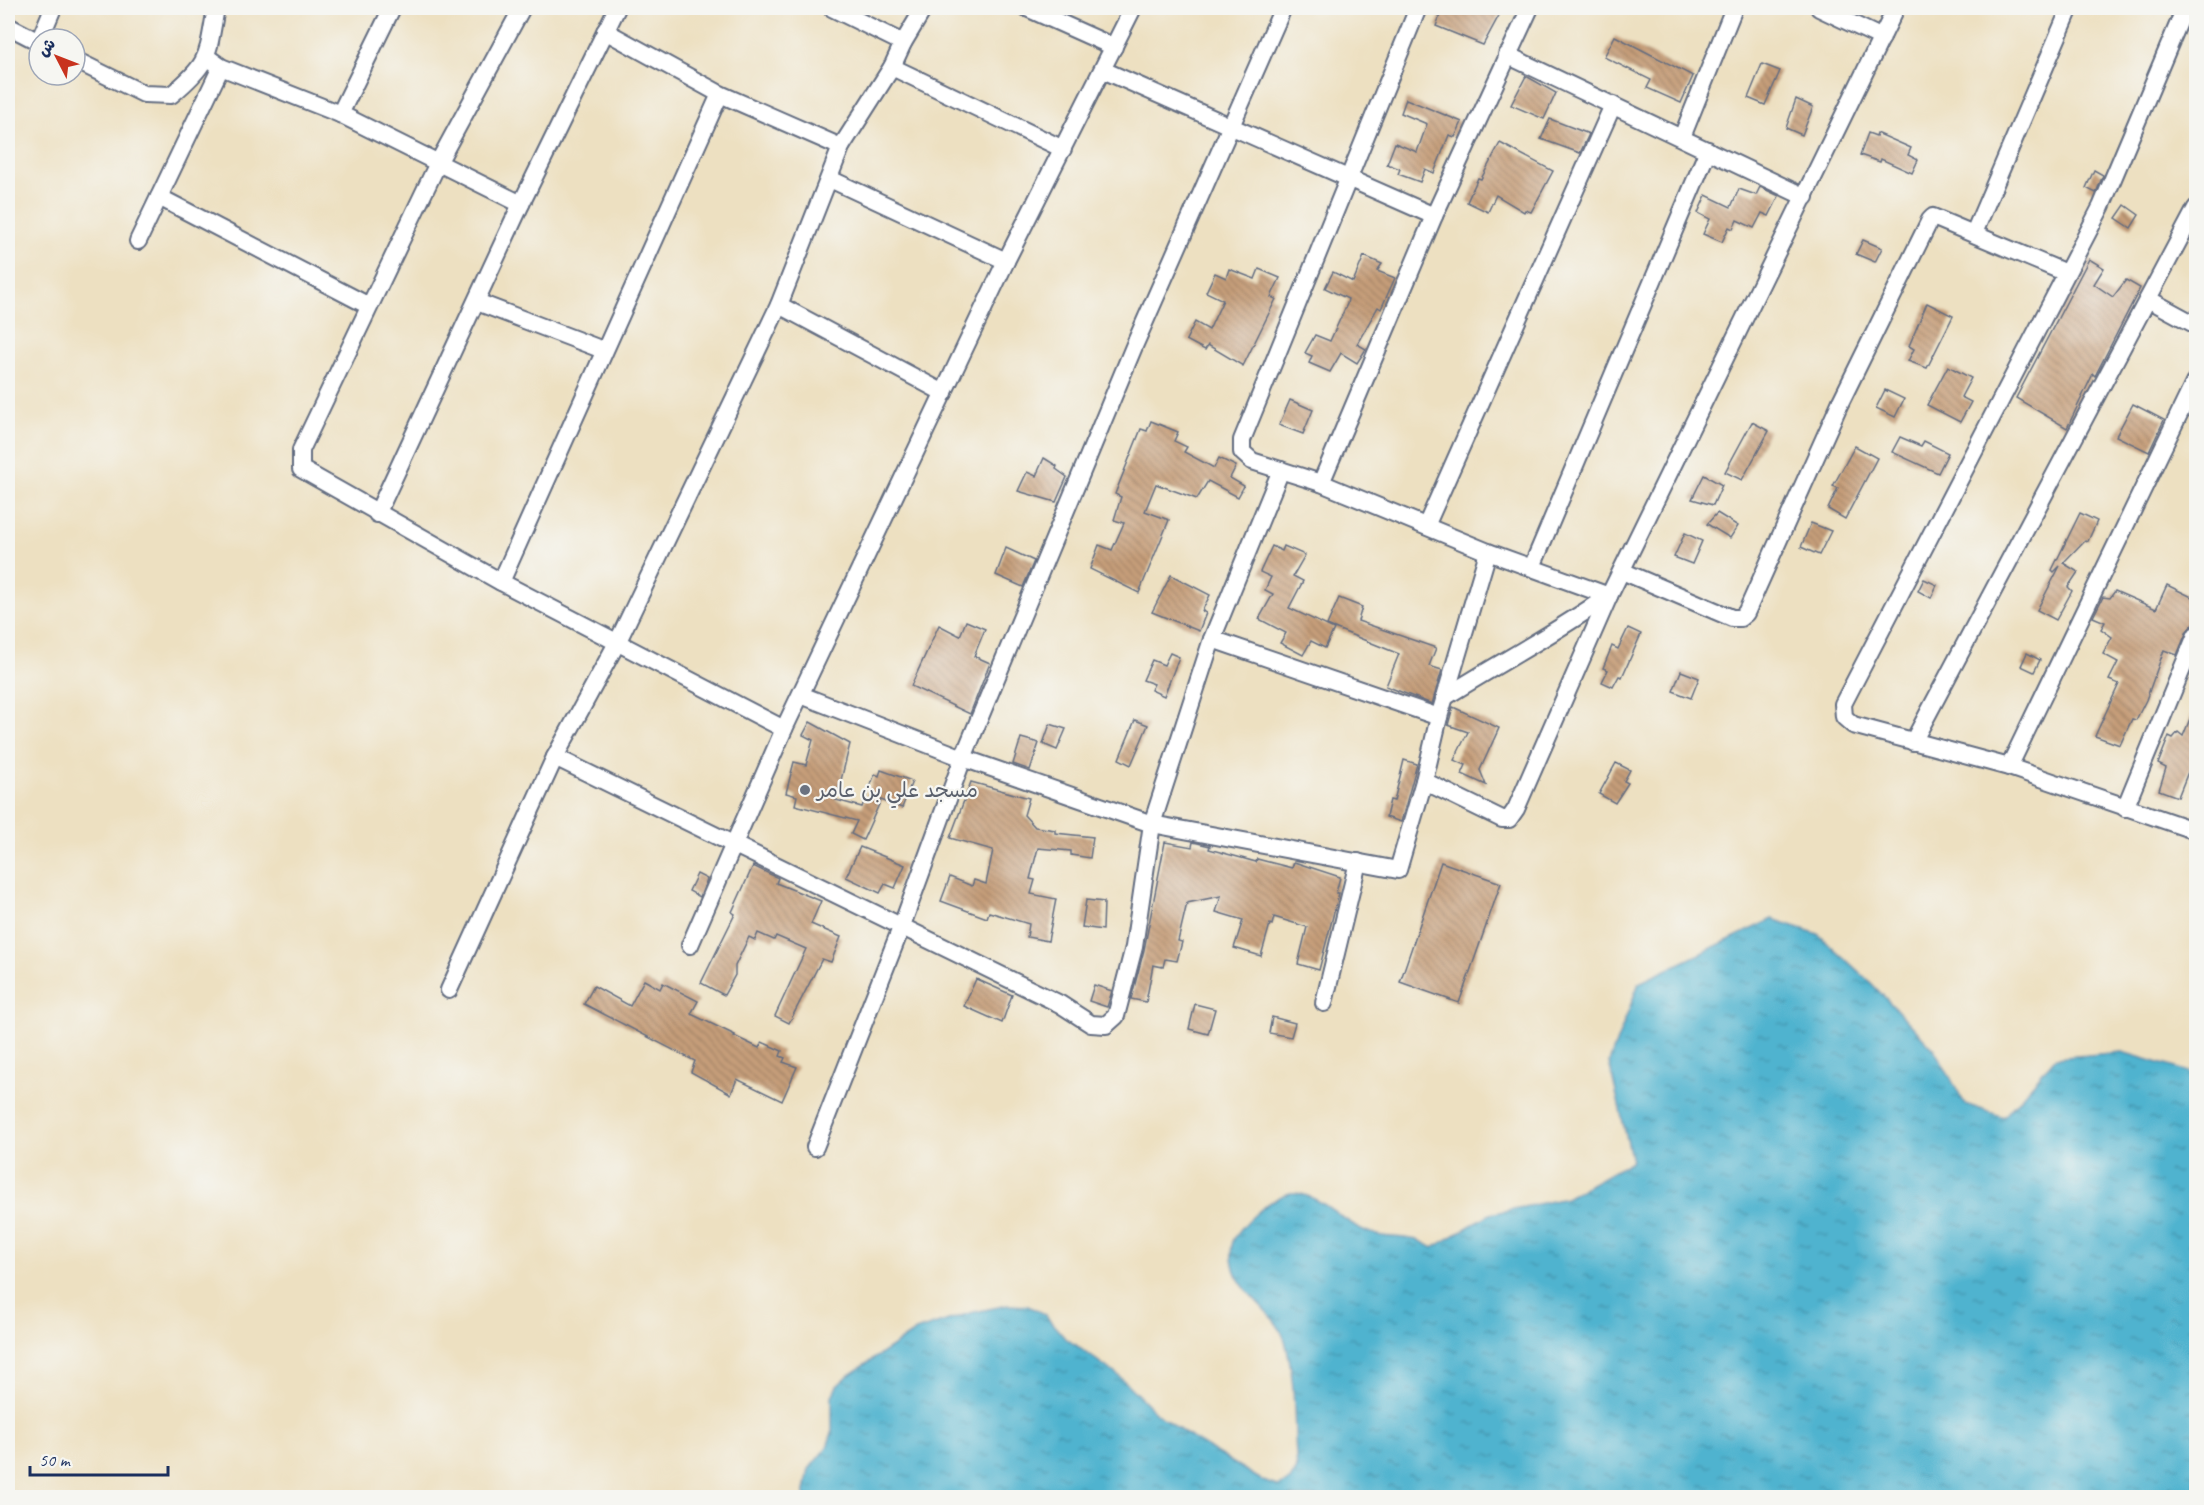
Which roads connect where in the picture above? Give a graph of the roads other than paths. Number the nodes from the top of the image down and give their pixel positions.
1 (53, 8) edge
2 (216, 8) edge
3 (392, 8) edge
4 (522, 8) edge
5 (617, 8) edge
6 (832, 8) edge
7 (924, 8) edge
8 (1027, 8) edge
9 (1133, 8) edge
10 (1283, 8) edge
11 (1418, 8) edge
12 (1530, 8) edge
13 (1734, 8) edge
14 (1819, 8) edge
15 (1896, 8) edge
16 (2070, 8) edge
17 (2185, 8) edge
18 (8, 26) edge
19 (45, 27) edge
20 (605, 31) junction
21 (27, 34) edge
22 (1882, 38) junction
23 (903, 43) junction
24 (1114, 47) junction
25 (1507, 55) junction
26 (207, 57) junction
27 (87, 66) edge
28 (221, 67) junction
29 (892, 68) junction
30 (1103, 70) junction
31 (720, 94) junction
32 (1613, 105) junction
33 (340, 114) junction
34 (1232, 125) junction
35 (1682, 137) junction
36 (841, 147) junction
37 (1063, 148) junction
38 (1708, 150) junction
39 (438, 163) junction
40 (1350, 178) junction
41 (830, 179) junction
42 (159, 197) junction
43 (1805, 197) junction
44 (521, 204) junction
45 (2196, 208) edge
46 (1434, 216) junction
47 (1974, 233) junction
48 (138, 241) dead end
49 (1006, 261) junction
50 (2066, 273) junction
51 (2148, 299) junction
52 (477, 302) junction
53 (779, 305) junction
54 (369, 306) junction
55 (2196, 325) edge
56 (603, 350) junction
57 (2196, 379) edge
58 (944, 393) junction
59 (1281, 470) junction
60 (1321, 483) junction
61 (377, 514) junction
62 (1426, 526) junction
63 (1488, 552) junction
64 (1532, 567) junction
65 (1622, 571) junction
66 (501, 582) junction
67 (1609, 596) junction
68 (2196, 635) edge
69 (1212, 639) junction
70 (618, 641) junction
71 (801, 695) junction
72 (1445, 697) junction
73 (1439, 717) junction
74 (784, 729) junction
75 (1913, 741) junction
76 (555, 757) junction
77 (963, 758) junction
78 (2009, 767) junction
79 (1424, 781) junction
80 (2125, 807) junction
81 (1152, 824) junction
82 (2196, 831) edge
83 (734, 846) junction
84 (1358, 862) junction
85 (901, 927) junction
86 (690, 945) dead end
87 (449, 990) dead end
88 (1324, 1003) dead end
89 (815, 1147) dead end

1 - 19 street
2 - 26 street
3 - 33 street
4 - 39 street
5 - 20 street
6 - 23 street
7 - 23 street
8 - 24 street
9 - 24 street
10 - 34 street
11 - 40 street
12 - 25 street
13 - 35 street
14 - 22 street
15 - 22 street
16 - 47 street
17 - 50 street
18 - 21 street
20 - 31 street
20 - 44 street
22 - 43 street
23 - 29 street
24 - 30 street
25 - 32 street
25 - 46 street
26 - 27 street
26 - 28 street
28 - 33 street
28 - 42 street
29 - 36 street
29 - 37 street
30 - 34 street
30 - 37 street
31 - 36 street
31 - 56 street
32 - 35 street
32 - 62 street
33 - 39 street
34 - 40 street
34 - 77 street
35 - 38 street
36 - 41 street
37 - 49 street
38 - 43 street
38 - 64 street
39 - 44 street
39 - 54 street
40 - 46 street
40 - 59 street
41 - 49 street
41 - 53 street
42 - 48 street
42 - 54 street
43 - 65 street
44 - 52 street
45 - 51 street
46 - 60 street
47 - 50 street
47 - 65 street
49 - 58 street
50 - 75 street
51 - 55 street
51 - 75 street
52 - 56 street
52 - 61 street
53 - 58 street
53 - 70 street
54 - 61 street
56 - 66 street
57 - 78 street
58 - 71 street
59 - 60 street
59 - 69 street
60 - 62 street
61 - 66 street
62 - 63 street
63 - 64 street
63 - 72 street
64 - 67 street
65 - 67 street
66 - 70 street
67 - 72 street
67 - 79 street
68 - 80 street
69 - 73 street
69 - 81 street
70 - 74 street
70 - 76 street
71 - 74 street
71 - 77 street
72 - 73 street
73 - 79 street
74 - 83 street
75 - 78 street
76 - 83 street
76 - 87 street
77 - 81 street
77 - 85 street
78 - 80 street
79 - 84 street
80 - 82 street
81 - 84 street
81 - 85 street
83 - 85 street
83 - 86 street
84 - 88 street
85 - 89 street

